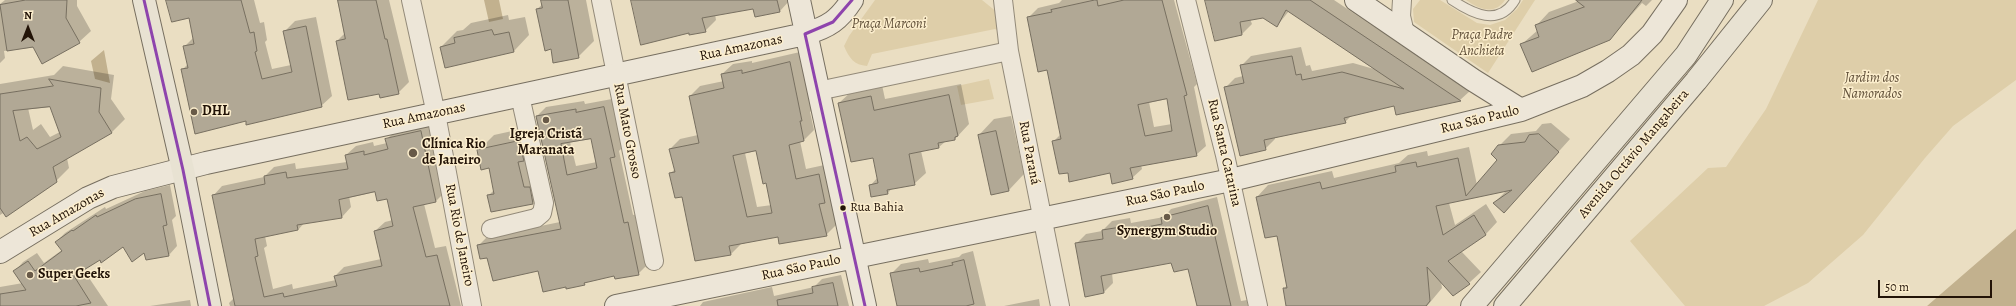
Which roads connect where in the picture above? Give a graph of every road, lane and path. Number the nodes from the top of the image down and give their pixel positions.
1 (144, 0) edge
2 (411, 0) edge
3 (601, 0) edge
4 (798, 0) edge
5 (852, 0) edge
6 (1003, 0) edge
7 (1186, 0) edge
8 (1356, 0) edge
9 (1452, 0) edge
10 (1515, 0) edge
11 (1676, 0) edge
12 (1722, 0) edge
13 (1761, 0) edge
14 (1404, 3) edge
15 (1405, 33) junction
16 (805, 34) junction
17 (1009, 51) junction
18 (616, 75) junction
19 (818, 91) junction
20 (520, 96) junction
21 (1521, 110) junction
22 (436, 114) junction
23 (183, 170) junction
24 (1231, 180) junction
25 (1043, 219) junction
26 (491, 229) dead end
27 (0, 252) edge
28 (855, 257) junction
29 (654, 261) dead end
30 (662, 301) edge
31 (210, 306) edge
32 (472, 306) edge
33 (616, 306) edge
34 (865, 306) edge
35 (1060, 306) edge
36 (1258, 306) edge
37 (1472, 306) edge
38 (1505, 306) edge

1 - 23 main road
2 - 22 street, Rua Rio de Janeiro
3 - 18 street, Rua Mato Grosso
4 - 16 street
5 - 16 street, Rua Amazonas
6 - 17 street, Rua Paraná
7 - 24 street, Rua Santa Catarina
8 - 15 street
9 - 10 lane
11 - 21 street, Rua São Paulo
12 - 37 main road, Avenida Octávio Mangabeira
13 - 38 main road, Avenida Octávio Mangabeira
14 - 15 street
15 - 21 street
16 - 18 street, Rua Amazonas
16 - 19 street
17 - 19 street
17 - 25 street, Rua Paraná
18 - 20 street, Rua Amazonas
18 - 29 street, Rua Mato Grosso
19 - 28 street
20 - 22 street, Rua Amazonas
20 - 26 street
21 - 24 street, Rua São Paulo
22 - 23 street, Rua Amazonas
22 - 32 street, Rua Rio de Janeiro
23 - 27 street, Rua Amazonas
23 - 31 main road
24 - 25 street, Rua São Paulo
24 - 36 street, Rua Santa Catarina
25 - 28 street, Rua São Paulo
25 - 35 street, Rua Paraná
28 - 30 street, Rua São Paulo
28 - 34 street
30 - 33 street, Rua São Paulo

